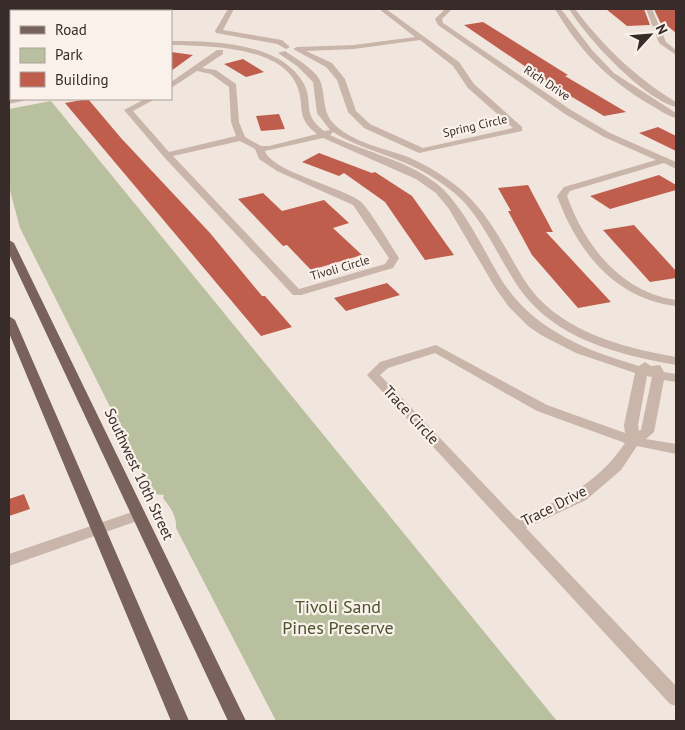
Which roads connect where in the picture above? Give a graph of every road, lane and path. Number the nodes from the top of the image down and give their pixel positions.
1 (231, 9) edge
2 (382, 9) edge
3 (449, 9) edge
4 (558, 9) edge
5 (572, 9) edge
6 (649, 9) edge
7 (172, 37) edge
8 (421, 38) junction
9 (172, 43) edge
10 (287, 50) junction
11 (605, 51) junction
12 (220, 52) dead end
13 (590, 52) junction
14 (676, 53) edge
15 (268, 56) junction
16 (197, 69) junction
17 (172, 85) edge
18 (149, 100) edge
19 (676, 105) edge
20 (676, 116) edge
21 (334, 128) junction
22 (321, 133) junction
23 (241, 138) junction
24 (259, 148) junction
25 (422, 151) junction
26 (167, 155) junction
27 (403, 159) junction
28 (665, 160) junction
29 (390, 164) junction
30 (676, 166) edge
31 (9, 243) edge
32 (676, 303) edge
33 (9, 320) edge
34 (652, 357) junction
35 (676, 361) edge
36 (641, 372) junction
37 (659, 376) junction
38 (676, 378) edge
39 (633, 441) junction
40 (676, 449) edge
41 (138, 515) junction
42 (514, 526) junction
43 (98, 529) junction
44 (9, 560) edge
45 (676, 698) edge
46 (180, 721) edge
47 (237, 721) edge

1 - 10 street
2 - 8 street, Spring Circle
3 - 28 street, Rich Drive
4 - 13 street
5 - 11 street
6 - 14 street
7 - 10 street
8 - 10 street
8 - 25 street, Spring Circle
9 - 15 street
10 - 15 street
10 - 21 street
10 - 25 street
11 - 13 street
11 - 19 street
12 - 16 street
13 - 20 street
15 - 22 street
16 - 17 street
16 - 23 street
18 - 26 street, Tivoli Circle
21 - 22 street
21 - 27 street
22 - 24 street
22 - 29 street
23 - 24 street, Tivoli Circle
23 - 26 street
24 - 26 street, Tivoli Circle
25 - 27 street, Spring Circle
27 - 29 street, Spring Circle
27 - 34 street
28 - 30 street, Rich Drive
28 - 32 street
29 - 36 street
31 - 41 main road, Southwest 10th Street
33 - 43 main road
34 - 35 street
34 - 36 street
34 - 37 street
36 - 37 street
36 - 39 street
37 - 38 street
37 - 39 street, Trace Drive
39 - 40 street, Trace Circle
39 - 42 street, Trace Drive
39 - 42 street, Trace Circle
41 - 43 street
41 - 47 main road, Southwest 10th Street
42 - 45 street, Trace Circle
43 - 44 street
43 - 46 main road

